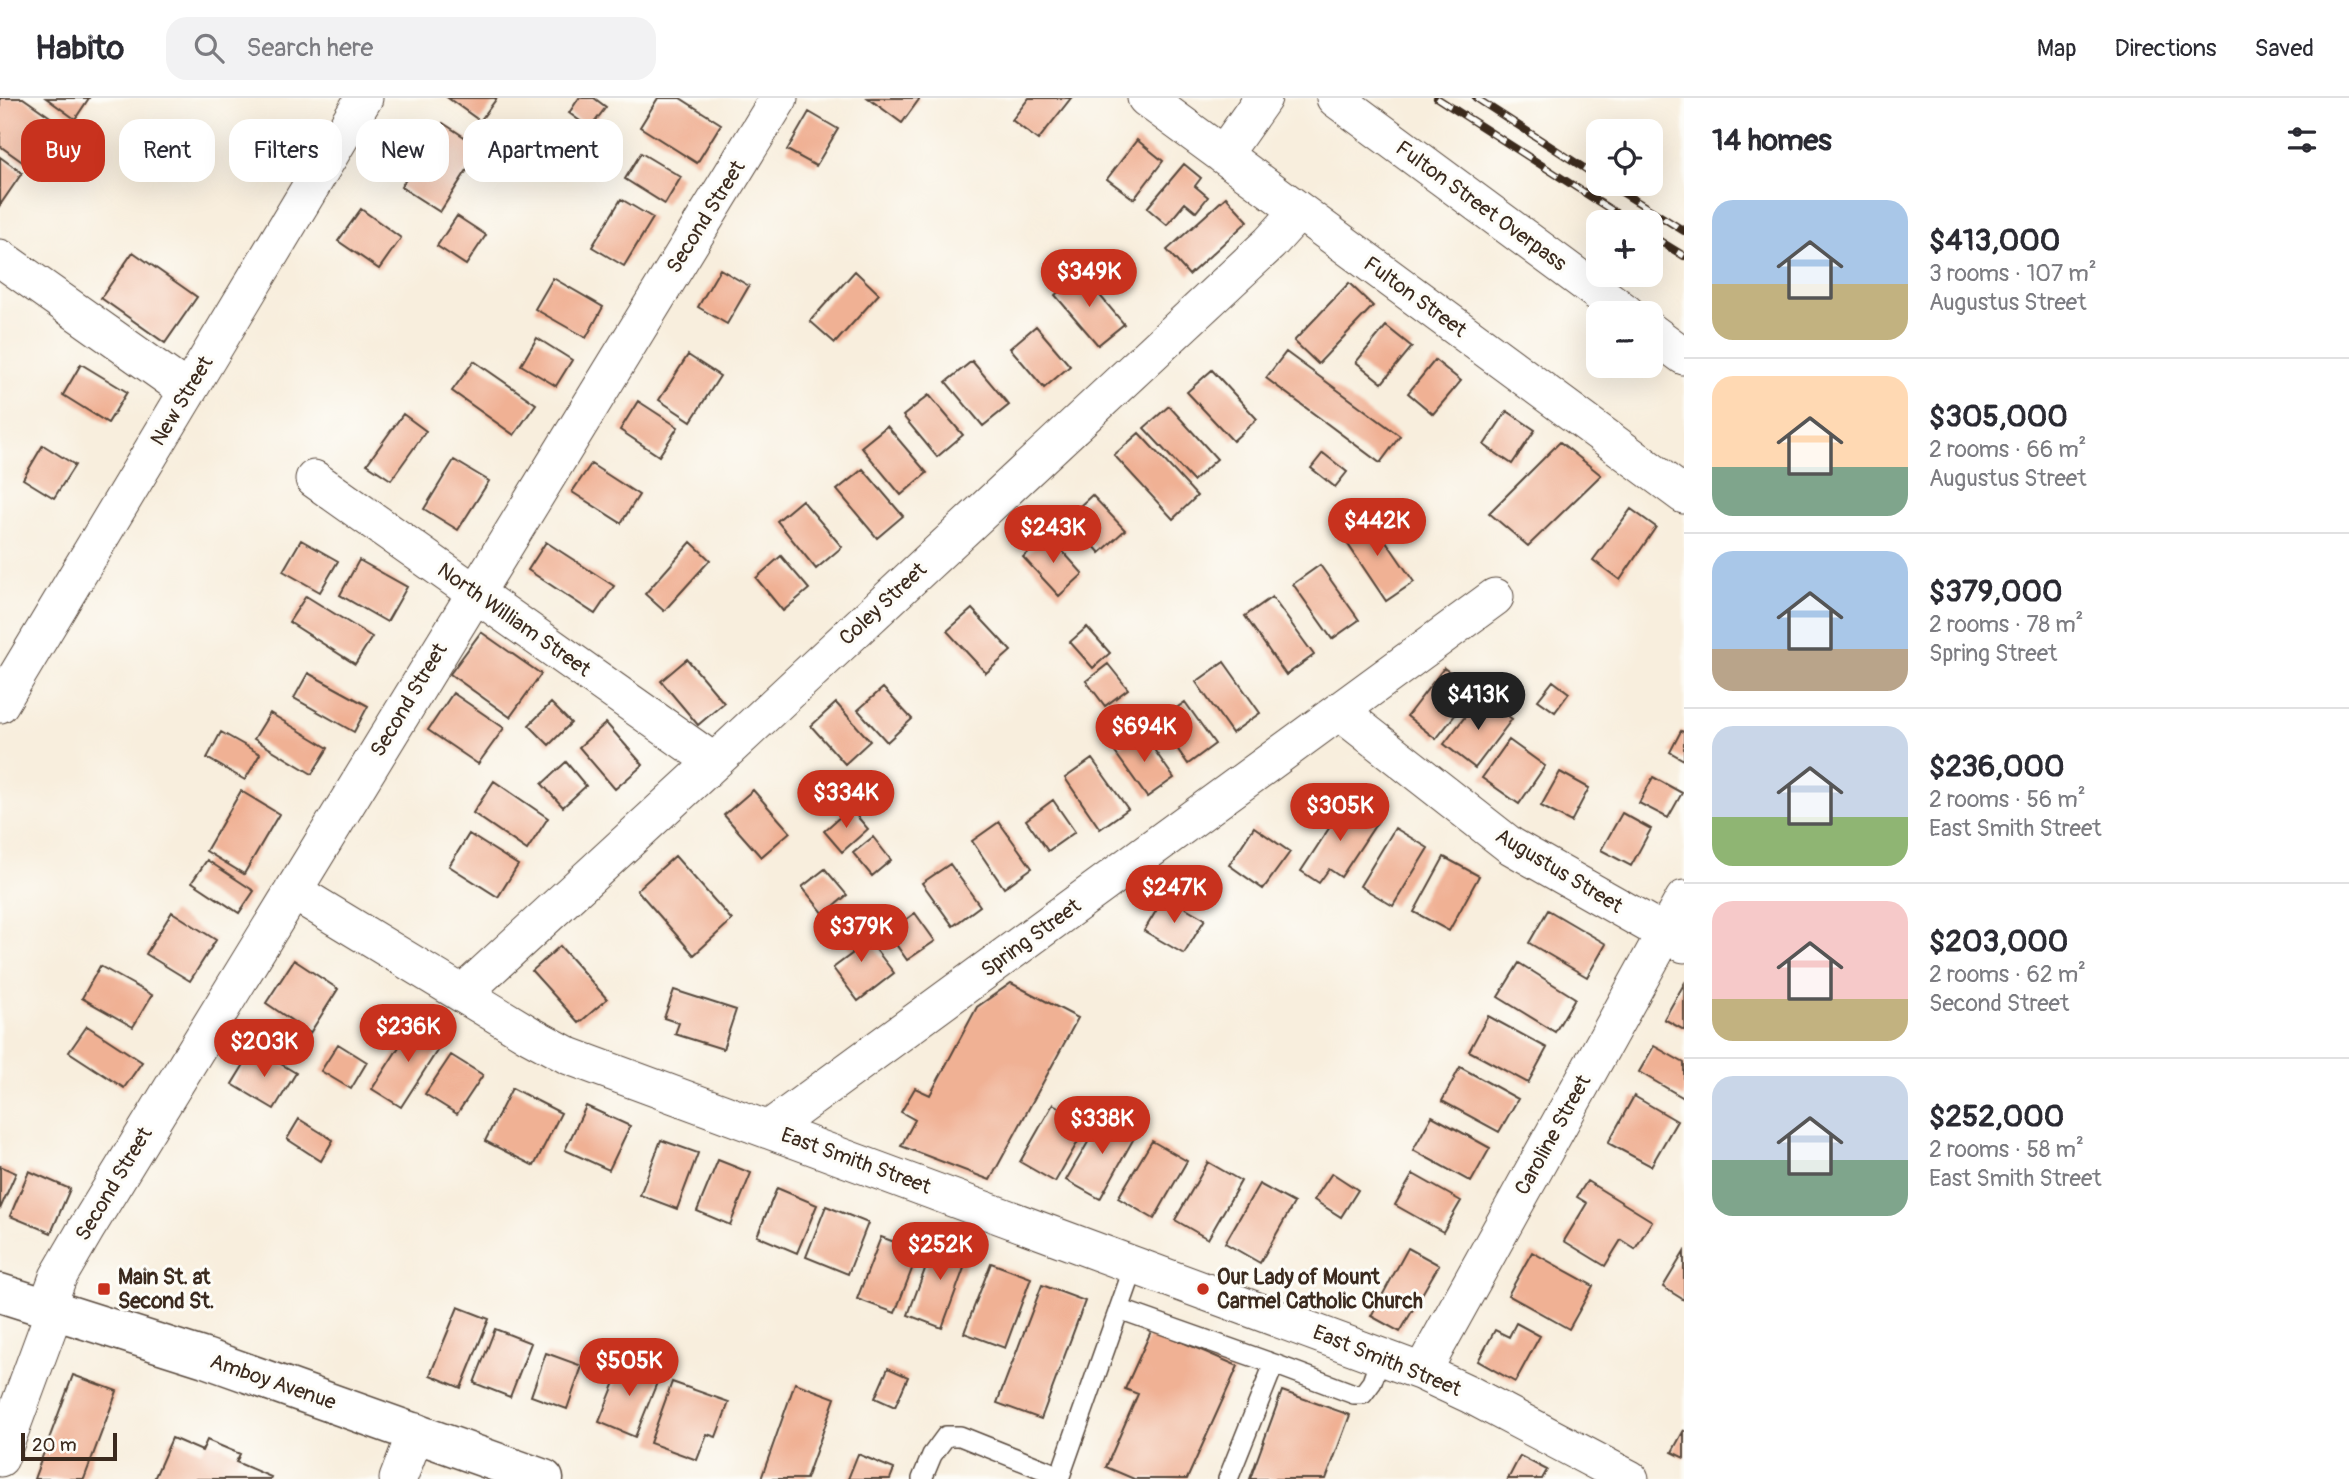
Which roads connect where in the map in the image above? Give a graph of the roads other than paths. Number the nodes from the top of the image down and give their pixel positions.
1 (364, 98) edge
2 (779, 98) edge
3 (1146, 98) edge
4 (1263, 98) edge
5 (1335, 98) edge
6 (1223, 155) junction
7 (1299, 211) junction
8 (0, 258) edge
9 (1610, 301) edge
10 (1663, 341) edge
11 (1684, 356) edge
12 (188, 391) junction
13 (314, 479) dead end
14 (1680, 484) edge
15 (475, 593) junction
16 (1495, 597) dead end
17 (0, 704) edge
18 (1340, 712) junction
19 (714, 762) junction
20 (293, 891) junction
21 (1684, 899) edge
22 (1674, 939) edge
23 (463, 993) junction
24 (769, 1129) junction
25 (1135, 1265) junction
26 (0, 1293) edge
27 (51, 1308) junction
28 (1119, 1309) junction
29 (1381, 1356) junction
30 (1274, 1364) junction
31 (1422, 1372) junction
32 (416, 1432) junction
33 (0, 1458) edge
34 (1059, 1477) edge
35 (398, 1479) edge
36 (544, 1479) edge
37 (922, 1479) edge
38 (1228, 1479) edge
39 (1630, 1479) edge

1 - 12 street, New Street
2 - 15 street, Second Street
3 - 6 street, Fulton Street
4 - 6 street
5 - 9 street, Fulton Street Overpass
6 - 7 street, Fulton Street
7 - 14 street, Fulton Street
7 - 19 street, Coley Street
8 - 12 street
10 - 11 street
12 - 17 street, New Street
13 - 15 street, North William Street
15 - 19 street, North William Street
15 - 20 street, Second Street
16 - 18 street, Spring Street
18 - 22 street, Augustus Street
18 - 24 street, Spring Street
19 - 23 street, Coley Street
20 - 23 street, East Smith Street
20 - 27 street, Second Street
21 - 22 street, Caroline Street
22 - 31 street, Caroline Street
23 - 24 street, East Smith Street
24 - 25 street, East Smith Street
25 - 28 lane
25 - 29 street, East Smith Street
26 - 27 main road, Amboy Avenue
27 - 32 main road, Amboy Avenue
27 - 33 street, Second Street
28 - 30 lane
28 - 34 lane
29 - 30 lane
29 - 31 street, East Smith Street
30 - 38 lane
31 - 39 street, East Smith Street
32 - 35 street
32 - 36 main road, Amboy Avenue
34 - 37 lane

